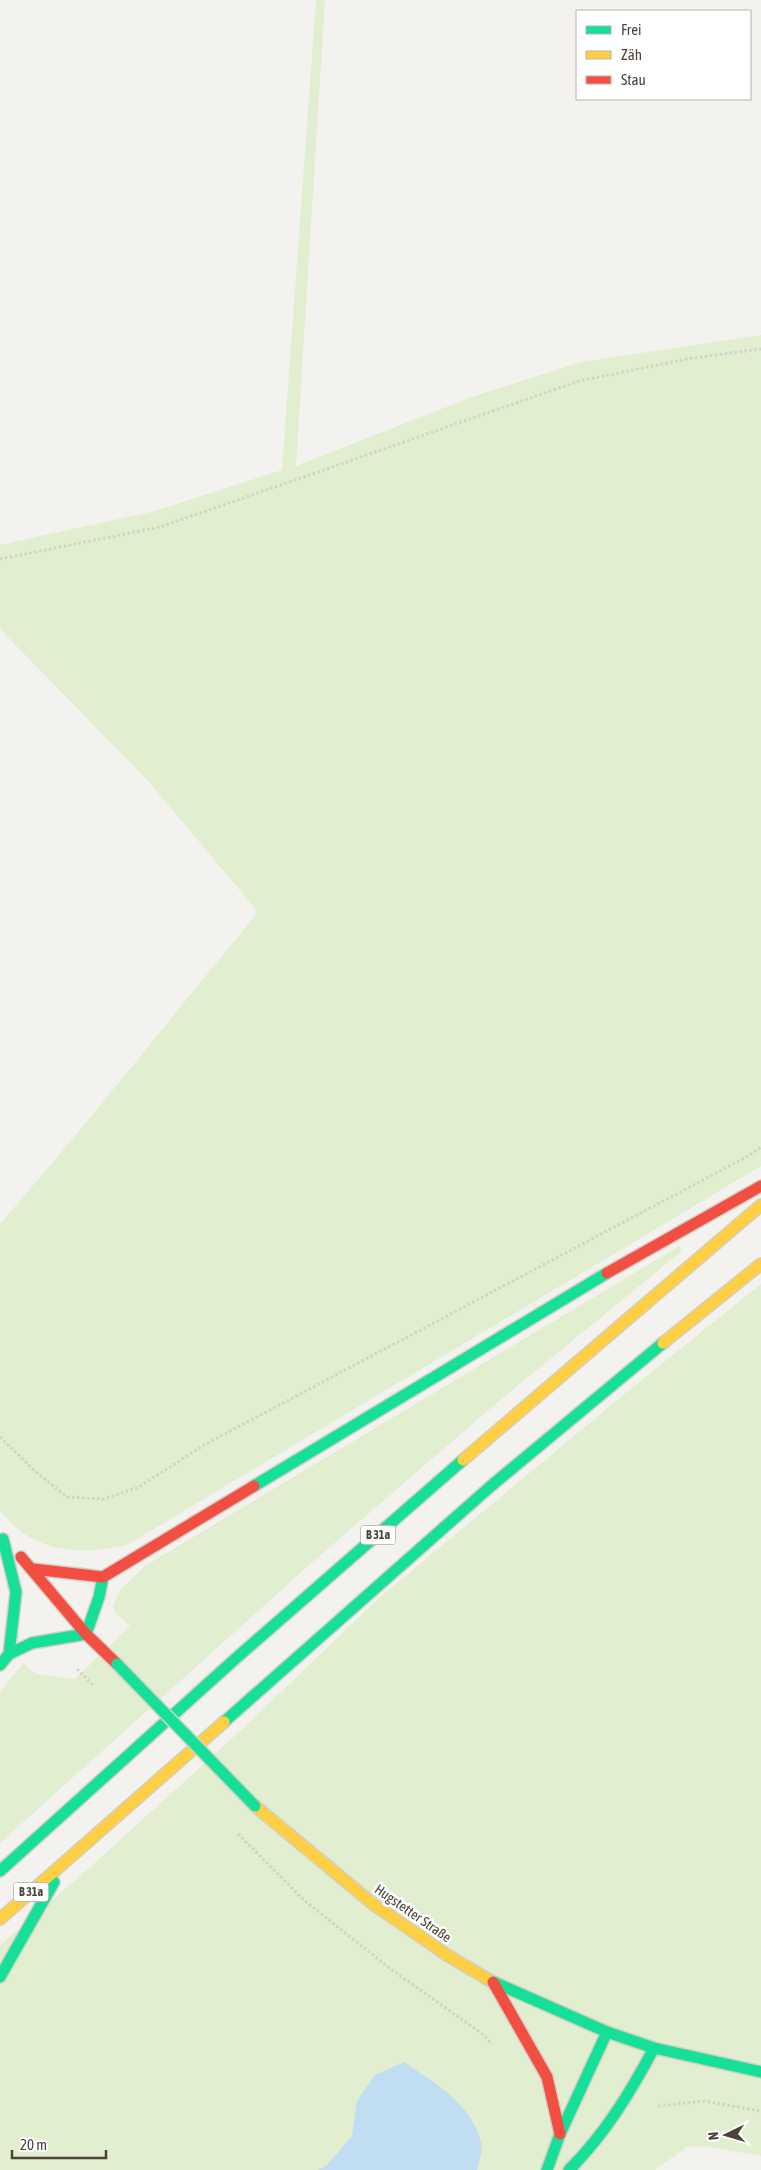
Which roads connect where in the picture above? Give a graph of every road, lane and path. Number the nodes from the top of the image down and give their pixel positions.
1 (761, 349) edge
2 (0, 559) edge
3 (761, 1147) edge
4 (761, 1186) edge
5 (761, 1205) edge
6 (761, 1264) edge
7 (0, 1437) edge
8 (1, 1538) edge
9 (33, 1569) junction
10 (103, 1577) junction
11 (86, 1634) junction
12 (8, 1654) junction
13 (0, 1665) edge
14 (63, 1865) junction
15 (0, 1871) edge
16 (0, 1919) edge
17 (0, 1977) edge
18 (493, 1982) junction
19 (607, 2032) junction
20 (654, 2048) junction
21 (761, 2072) edge
22 (560, 2134) junction
23 (547, 2170) edge
24 (569, 2170) edge

1 - 2 path
3 - 7 path
4 - 10 main road
5 - 15 main road, B 31a
6 - 14 main road, B 31a
8 - 9 main road, Hugstetter Straße
8 - 12 main road
9 - 10 main road
9 - 11 main road, Hugstetter Straße
10 - 11 main road
11 - 12 main road
11 - 18 main road, Hugstetter Straße, bridge
12 - 13 main road
14 - 16 main road, B 31a
14 - 17 main road
18 - 19 main road, Hugstetter Straße
18 - 22 main road
19 - 20 main road, Hugstetter Straße
19 - 22 main road
20 - 21 main road, Hugstetter Straße
20 - 24 main road
22 - 23 main road

